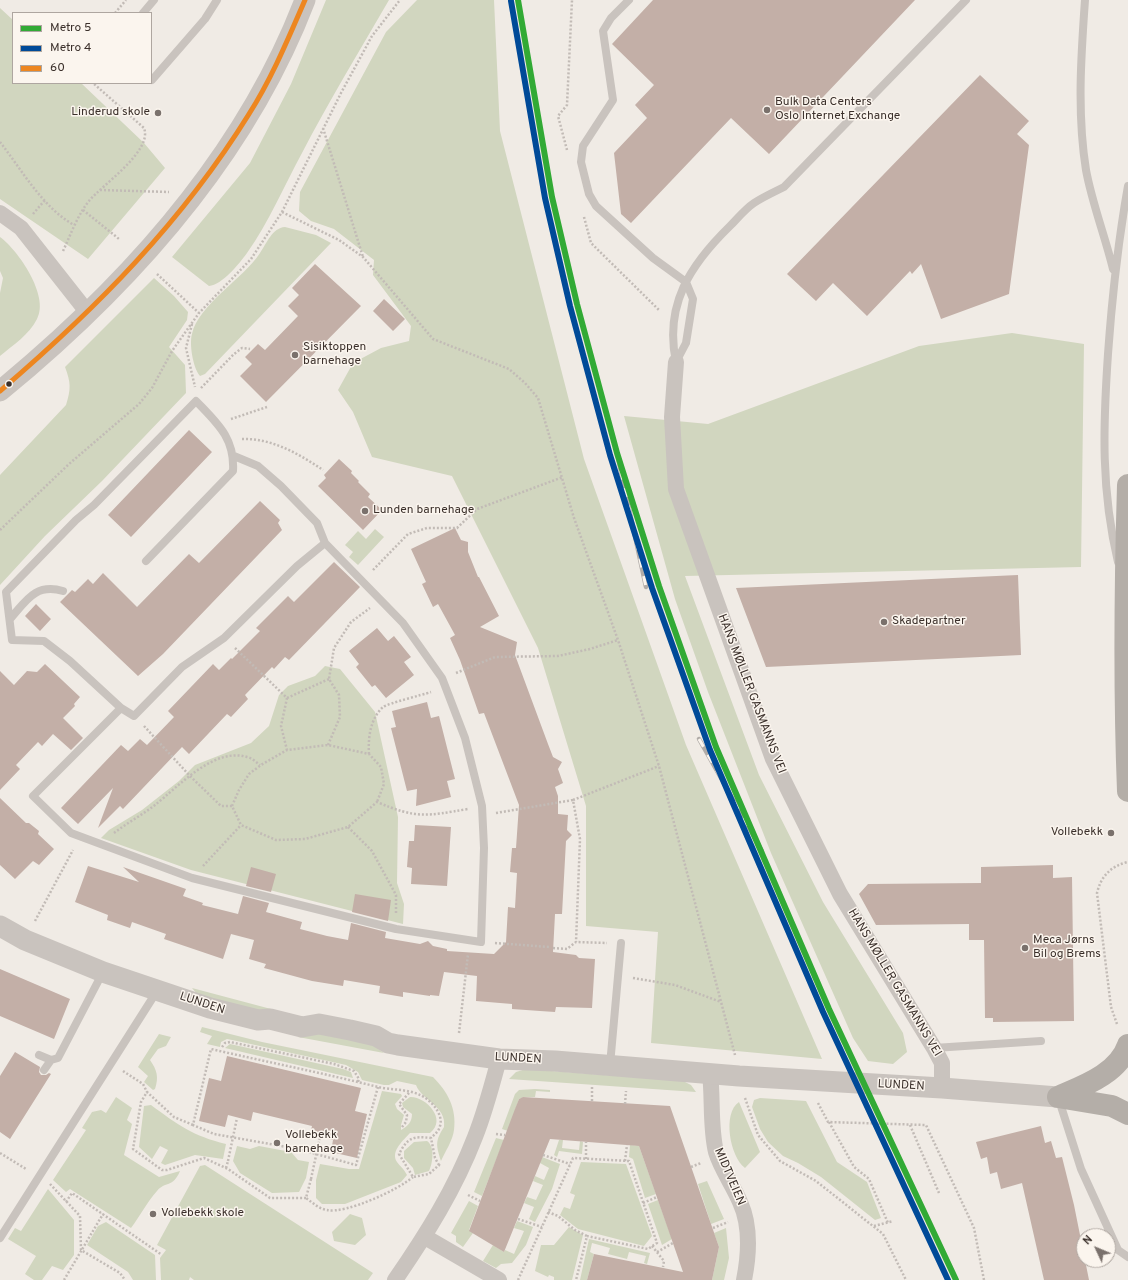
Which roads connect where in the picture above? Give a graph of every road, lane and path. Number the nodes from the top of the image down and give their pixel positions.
1 (126, 0) edge
2 (154, 0) edge
3 (217, 0) edge
4 (305, 0) edge
5 (400, 0) edge
6 (629, 0) edge
7 (966, 0) edge
8 (1085, 0) edge
9 (116, 12) edge
10 (144, 12) edge
11 (152, 80) edge
12 (94, 84) edge
13 (324, 128) junction
14 (0, 142) edge
15 (1128, 186) edge
16 (100, 190) junction
17 (172, 192) dead end
18 (83, 210) junction
19 (282, 212) junction
20 (0, 213) edge
21 (74, 225) junction
22 (119, 239) dead end
23 (63, 252) dead end
24 (363, 257) junction
25 (1114, 273) junction
26 (157, 274) dead end
27 (686, 282) junction
28 (88, 313) junction
29 (199, 313) junction
30 (193, 321) junction
31 (250, 349) dead end
32 (676, 362) junction
33 (0, 390) edge
34 (267, 407) dead end
35 (218, 424) junction
36 (228, 439) junction
37 (234, 456) junction
38 (323, 470) dead end
39 (563, 477) junction
40 (1128, 485) edge
41 (0, 530) edge
42 (325, 543) junction
43 (146, 561) dead end
44 (363, 580) junction
45 (63, 591) dead end
46 (1124, 592) junction
47 (382, 600) junction
48 (10, 619) junction
49 (224, 638) junction
50 (618, 640) junction
51 (442, 678) junction
52 (330, 679) junction
53 (446, 688) junction
54 (287, 698) junction
55 (121, 708) junction
56 (134, 716) junction
57 (328, 745) junction
58 (287, 750) junction
59 (369, 754) junction
60 (260, 765) junction
61 (659, 766) junction
62 (190, 776) junction
63 (1128, 791) edge
64 (573, 800) junction
65 (377, 802) junction
66 (232, 806) junction
67 (483, 811) junction
68 (241, 825) junction
69 (348, 827) junction
70 (80, 837) junction
71 (100, 844) junction
72 (1128, 862) edge
73 (192, 878) junction
74 (34, 924) dead end
75 (0, 926) edge
76 (396, 929) junction
77 (469, 941) junction
78 (481, 942) junction
79 (576, 942) junction
80 (608, 943) dead end
81 (622, 943) dead end
82 (549, 947) dead end
83 (553, 948) dead end
84 (103, 972) junction
85 (618, 976) junction
86 (157, 990) junction
87 (721, 1002) junction
88 (1118, 1024) dead end
89 (459, 1036) dead end
90 (1041, 1042) dead end
91 (1128, 1045) edge
92 (222, 1047) dead end
93 (934, 1048) junction
94 (39, 1055) dead end
95 (499, 1059) junction
96 (736, 1059) dead end
97 (51, 1060) junction
98 (610, 1066) junction
99 (44, 1070) dead end
100 (121, 1070) dead end
101 (710, 1073) junction
102 (358, 1082) junction
103 (378, 1087) junction
104 (592, 1087) dead end
105 (942, 1088) junction
106 (626, 1091) dead end
107 (147, 1092) junction
108 (410, 1092) junction
109 (743, 1093) dead end
110 (815, 1097) dead end
111 (1058, 1097) junction
112 (592, 1101) dead end
113 (625, 1104) dead end
114 (1128, 1114) edge
115 (238, 1118) dead end
116 (829, 1122) junction
117 (193, 1125) junction
118 (910, 1125) junction
119 (402, 1127) dead end
120 (496, 1134) dead end
121 (505, 1136) dead end
122 (320, 1137) dead end
123 (432, 1138) junction
124 (586, 1142) dead end
125 (626, 1145) dead end
126 (0, 1153) edge
127 (544, 1155) dead end
128 (586, 1159) junction
129 (625, 1161) junction
130 (705, 1161) dead end
131 (570, 1164) junction
132 (439, 1165) junction
133 (691, 1167) dead end
134 (226, 1168) junction
135 (445, 1169) dead end
136 (39, 1176) junction
137 (413, 1178) junction
138 (940, 1192) dead end
139 (466, 1194) dead end
140 (657, 1197) dead end
141 (306, 1198) junction
142 (480, 1201) dead end
143 (66, 1202) junction
144 (644, 1203) junction
145 (548, 1212) junction
146 (103, 1214) junction
147 (518, 1219) dead end
148 (730, 1221) dead end
149 (893, 1221) dead end
150 (888, 1223) junction
151 (874, 1226) junction
152 (542, 1227) junction
153 (713, 1228) dead end
154 (587, 1236) junction
155 (425, 1237) junction
156 (0, 1238) edge
157 (673, 1243) dead end
158 (652, 1246) junction
159 (81, 1250) junction
160 (657, 1252) junction
161 (162, 1255) dead end
162 (1128, 1257) edge
163 (663, 1267) dead end
164 (64, 1280) edge
165 (125, 1280) edge
166 (395, 1280) edge
167 (499, 1280) edge
168 (518, 1280) edge
169 (576, 1280) edge
170 (744, 1280) edge
171 (906, 1280) edge
172 (984, 1280) edge

1 - 9 path
2 - 10 lane
3 - 11 lane
4 - 28 street
5 - 13 path
6 - 27 lane
7 - 27 lane
8 - 25 lane
12 - 16 path
13 - 19 path
13 - 24 path
14 - 21 path
15 - 25 lane
16 - 17 path
16 - 18 path
18 - 21 path
18 - 22 path
19 - 24 path
19 - 29 path
20 - 28 street
21 - 23 path
24 - 39 path
25 - 46 lane
26 - 29 path
27 - 32 lane
27 - 32 lane
28 - 33 street
29 - 30 path
30 - 31 path
30 - 41 path
32 - 93 street, HANS MØLLER GASMANNS VEI
34 - 35 path
35 - 36 lane
35 - 48 lane
36 - 37 lane
36 - 38 path
37 - 42 lane
37 - 43 lane
39 - 44 path
39 - 50 path
40 - 46 highway
42 - 44 lane
42 - 49 lane
44 - 47 lane
45 - 48 lane
46 - 63 highway
47 - 51 lane
47 - 52 path
48 - 55 lane
49 - 54 path
49 - 56 lane
50 - 51 path
50 - 61 path
51 - 53 lane
52 - 54 path
52 - 57 path
53 - 59 path
53 - 67 lane
54 - 58 path
55 - 56 lane
55 - 70 lane
56 - 62 path
57 - 58 path
57 - 59 path
58 - 60 path
59 - 65 path
60 - 62 path
60 - 66 path
61 - 64 path
61 - 87 path
62 - 66 path
62 - 71 path
64 - 67 path
64 - 79 path
65 - 67 path
65 - 69 path
66 - 68 path
67 - 78 lane
68 - 69 path
68 - 73 path
69 - 76 path
70 - 71 lane
70 - 74 path
71 - 73 lane
72 - 88 path
73 - 76 lane
75 - 84 street, LUNDEN
76 - 77 lane
77 - 78 lane
77 - 89 path
78 - 82 path
79 - 80 path
79 - 83 path
81 - 85 lane
84 - 86 street, LUNDEN
84 - 97 lane
85 - 87 path
85 - 98 lane
86 - 95 street, LUNDEN
86 - 136 lane
87 - 96 path
90 - 93 lane
91 - 111 highway
92 - 102 path
93 - 105 street, HANS MØLLER GASMANNS VEI
94 - 97 lane
95 - 98 street, LUNDEN
95 - 155 street
97 - 99 lane
98 - 101 street, LUNDEN
100 - 107 path
101 - 105 street, LUNDEN
101 - 170 street, MIDTVEIEN
102 - 103 path
102 - 117 path
103 - 108 path
103 - 117 path
104 - 112 path
105 - 111 street, LUNDEN
106 - 113 path
107 - 117 path
107 - 134 path
108 - 119 path
108 - 123 path
109 - 151 path
110 - 116 path
111 - 114 highway
111 - 162 lane
115 - 134 path, bridge
116 - 118 path
116 - 150 path
118 - 138 path
118 - 172 path
120 - 121 path
122 - 141 path, bridge
123 - 132 path
123 - 137 path
124 - 128 path
125 - 129 path
126 - 136 path
127 - 131 path
128 - 129 path
128 - 131 path
129 - 144 path
130 - 133 path
131 - 145 path
132 - 135 path
132 - 137 path
134 - 141 path
136 - 143 path
136 - 156 lane
137 - 141 path
139 - 142 path
140 - 144 path
143 - 146 path
143 - 159 path
144 - 158 path
145 - 152 path
145 - 154 path
146 - 159 path
146 - 161 path
147 - 152 path
148 - 153 path
149 - 150 path
150 - 151 path
151 - 171 path
152 - 168 path
154 - 158 path
154 - 169 path
155 - 166 street
155 - 167 street
157 - 160 path
158 - 160 path
159 - 164 path
159 - 165 path
160 - 163 path

